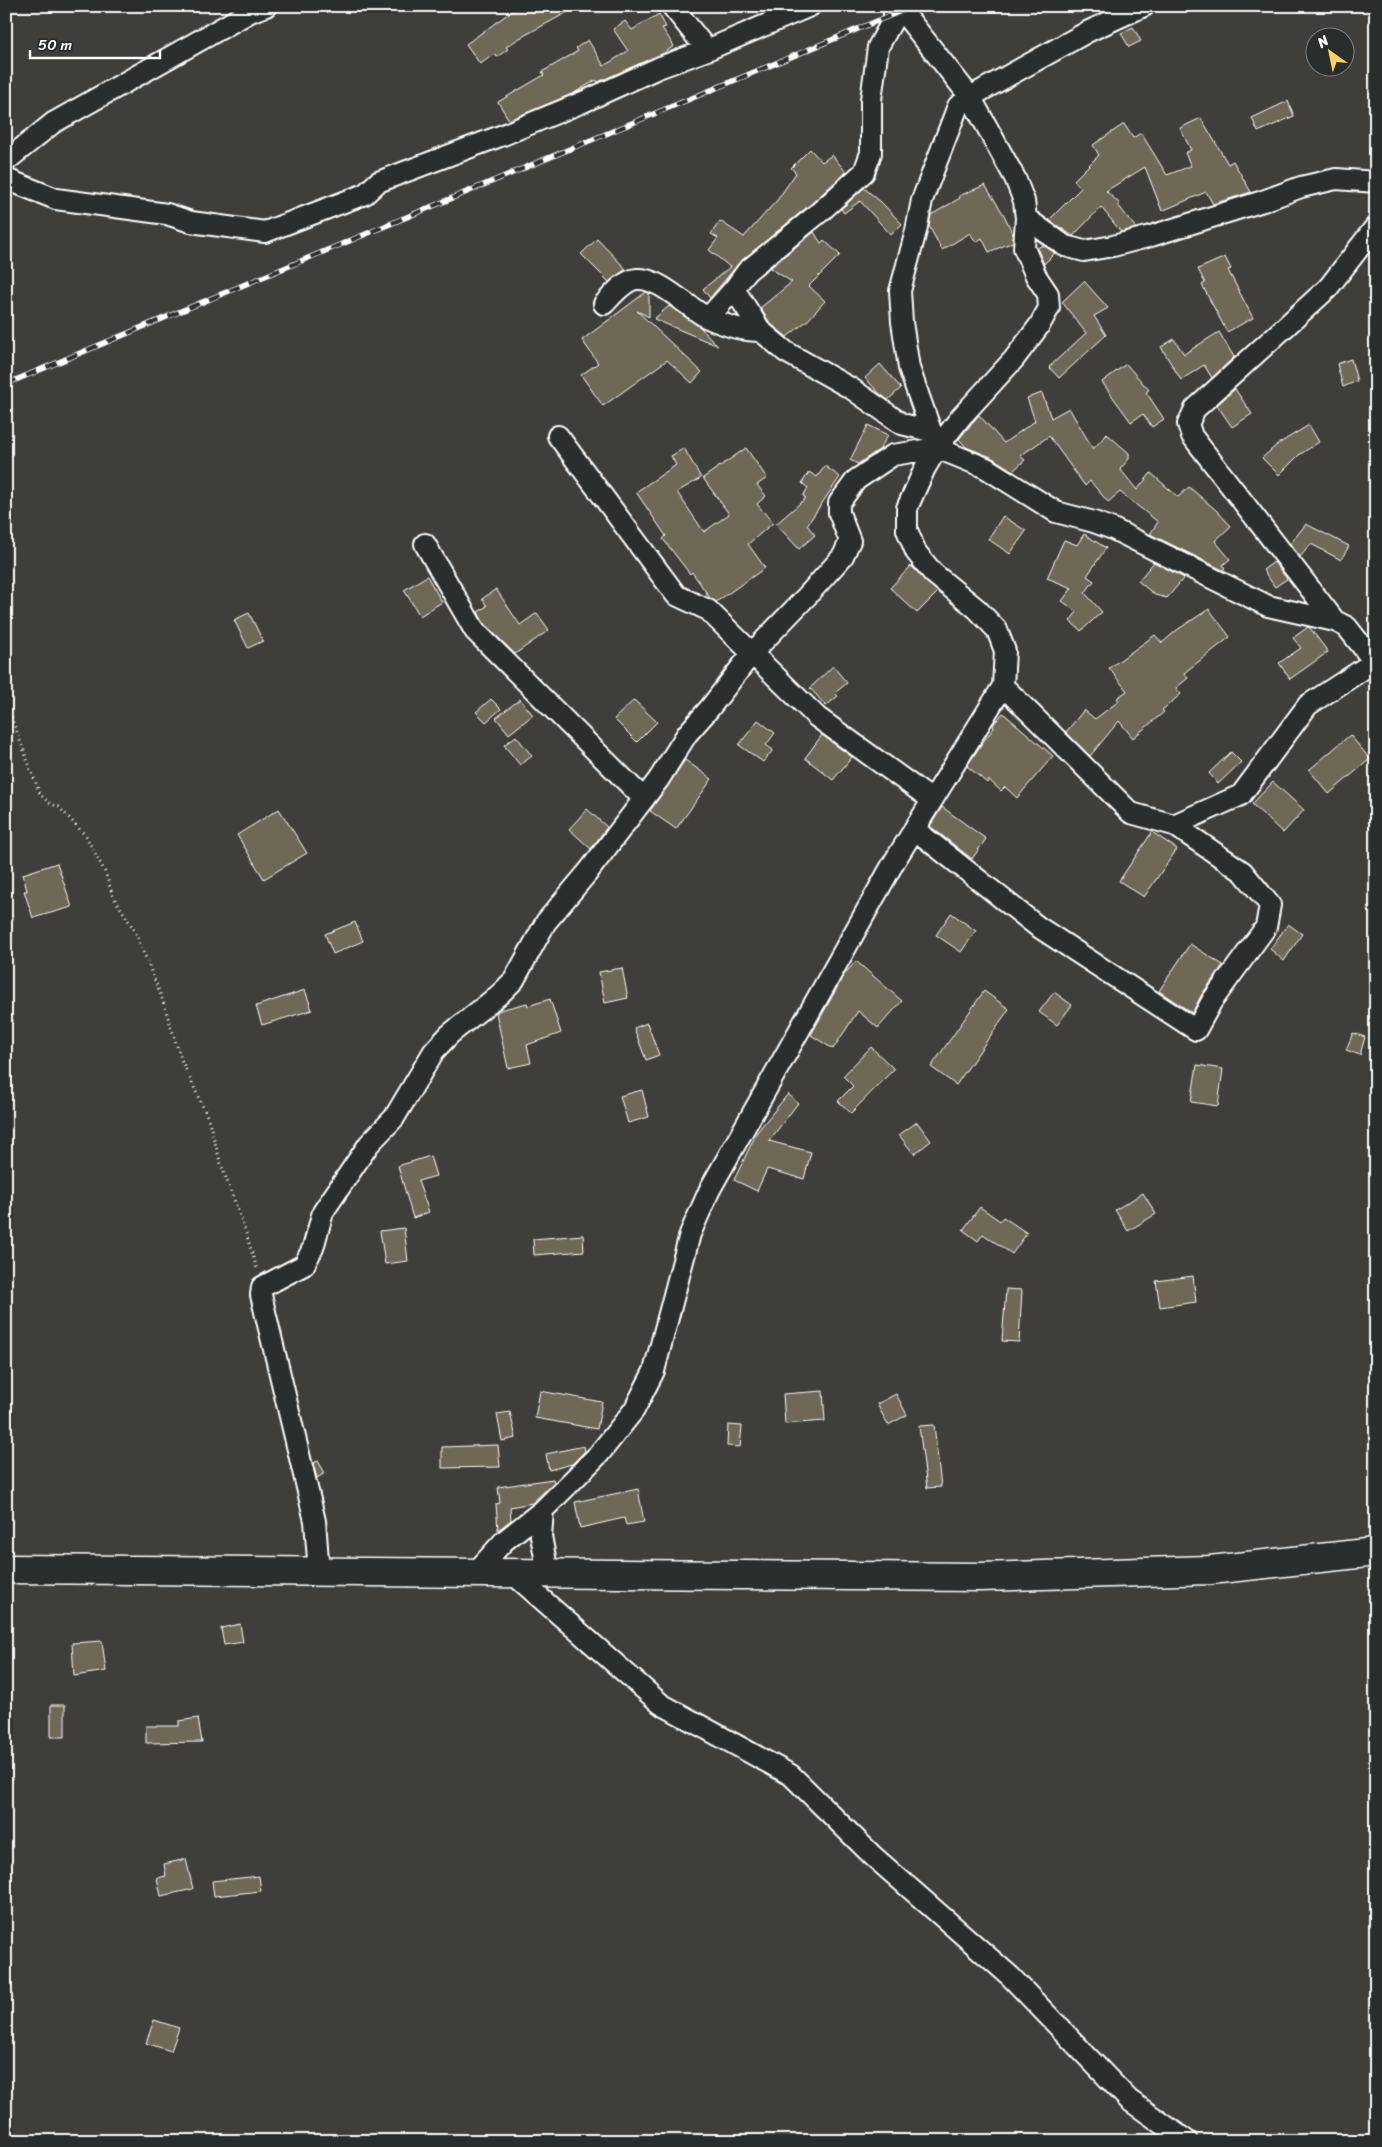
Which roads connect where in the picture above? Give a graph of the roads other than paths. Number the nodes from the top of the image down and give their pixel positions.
1 (266, 6) edge
2 (672, 6) edge
3 (810, 6) edge
4 (896, 6) edge
5 (1144, 6) edge
6 (708, 50) junction
7 (971, 98) junction
8 (6, 161) edge
9 (6, 179) edge
10 (1372, 187) edge
11 (1026, 218) junction
12 (1376, 226) edge
13 (734, 289) junction
14 (604, 304) dead end
15 (708, 318) junction
16 (761, 331) junction
17 (558, 436) dead end
18 (934, 440) junction
19 (426, 544) dead end
20 (1335, 621) junction
21 (753, 652) junction
22 (1375, 663) edge
23 (1003, 686) junction
24 (644, 799) junction
25 (932, 800) junction
26 (1174, 825) junction
27 (914, 829) junction
28 (543, 1510) junction
29 (1376, 1552) edge
30 (6, 1569) edge
31 (476, 1572) junction
32 (319, 1573) junction
33 (512, 1573) junction
34 (548, 1573) junction
35 (1187, 2141) edge

1 - 8 street
2 - 6 street
3 - 6 street
4 - 7 street
4 - 13 street
5 - 7 street
6 - 9 street
7 - 11 street
7 - 18 street
10 - 11 street
11 - 18 street
12 - 20 street
13 - 15 street
13 - 16 street
14 - 15 street
15 - 16 street
16 - 18 street
17 - 21 street
18 - 20 street
18 - 21 street
18 - 23 street
19 - 24 street
20 - 22 street
21 - 24 street
21 - 25 street
22 - 26 street
23 - 25 street
23 - 26 street
24 - 32 street
25 - 27 street
26 - 27 street
27 - 28 street
28 - 31 street
28 - 34 street
29 - 34 highway
30 - 32 highway
31 - 32 highway
31 - 33 highway
33 - 34 highway
33 - 35 street

